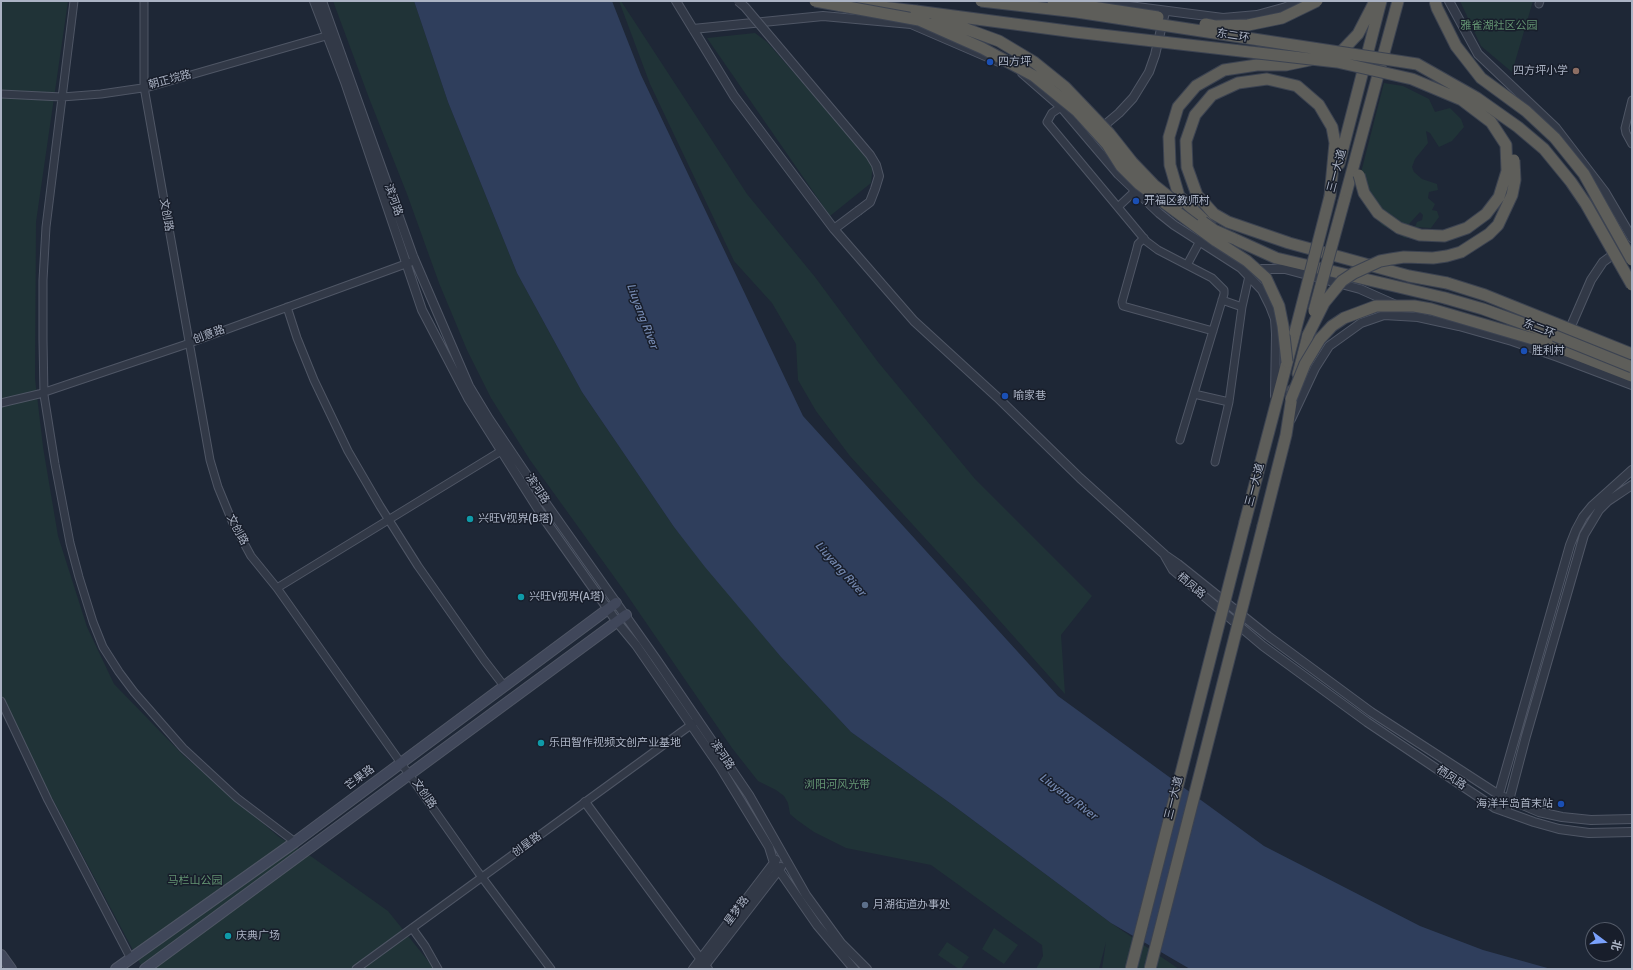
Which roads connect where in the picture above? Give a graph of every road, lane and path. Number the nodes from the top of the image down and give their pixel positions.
1 (74, 1) edge
2 (144, 1) edge
3 (314, 1) edge
4 (322, 1) edge
5 (676, 1) edge
6 (738, 1) edge
7 (815, 1) edge
8 (833, 1) edge
9 (981, 1) edge
10 (1054, 1) edge
11 (1090, 1) edge
12 (1299, 1) edge
13 (1317, 1) edge
14 (1375, 1) edge
15 (1381, 1) edge
16 (1398, 1) edge
17 (1435, 1) edge
18 (1449, 1) edge
19 (916, 11) junction
20 (1165, 12) junction
21 (693, 29) junction
22 (330, 35) junction
23 (144, 88) junction
24 (1, 94) edge
25 (62, 97) junction
26 (1477, 98) junction
27 (1632, 100) edge
28 (1061, 107) junction
29 (1368, 116) junction
30 (1088, 138) junction
31 (1632, 144) edge
32 (1135, 191) junction
33 (1330, 196) junction
34 (1118, 207) junction
35 (834, 229) junction
36 (1214, 230) junction
37 (1144, 238) junction
38 (1632, 238) edge
39 (1200, 241) junction
40 (1632, 242) edge
41 (1632, 260) edge
42 (411, 262) junction
43 (1187, 265) junction
44 (1241, 268) junction
45 (1250, 276) junction
46 (1632, 285) edge
47 (1222, 300) junction
48 (287, 307) junction
49 (1242, 307) junction
50 (1418, 317) junction
51 (1213, 331) junction
52 (1308, 335) junction
53 (189, 343) junction
54 (1560, 352) junction
55 (1632, 354) edge
56 (1287, 362) junction
57 (1632, 367) edge
58 (1632, 376) edge
59 (1632, 385) edge
60 (44, 392) junction
61 (1194, 394) junction
62 (1291, 399) junction
63 (1229, 402) junction
64 (1, 403) edge
65 (1274, 414) junction
66 (1286, 435) junction
67 (1180, 440) dead end
68 (505, 449) junction
69 (1215, 462) dead end
70 (1632, 470) edge
71 (1632, 485) edge
72 (388, 520) junction
73 (1165, 555) junction
74 (277, 588) junction
75 (616, 602) junction
76 (608, 609) junction
77 (626, 616) junction
78 (617, 622) junction
79 (504, 686) junction
80 (1, 701) edge
81 (694, 722) junction
82 (402, 762) junction
83 (410, 775) junction
84 (1500, 795) junction
85 (1509, 801) junction
86 (585, 802) junction
87 (1495, 808) junction
88 (1506, 812) junction
89 (1632, 819) edge
90 (1632, 832) edge
91 (295, 842) junction
92 (784, 857) junction
93 (776, 867) junction
94 (482, 877) junction
95 (412, 928) junction
96 (1, 955) edge
97 (131, 958) junction
98 (704, 966) edge
99 (12, 969) edge
100 (116, 969) edge
101 (144, 969) edge
102 (356, 969) edge
103 (438, 969) edge
104 (550, 969) edge
105 (693, 969) edge
106 (854, 969) edge
107 (867, 969) edge
108 (1131, 969) edge
109 (1150, 969) edge

1 - 25 street
2 - 23 street, 文创路
3 - 22 street, 滨河路
4 - 22 street, 滨河路
5 - 21 street
6 - 35 street, bridge
7 - 56 highway, bridge
8 - 19 highway
9 - 26 highway, 东二环, bridge
10 - 13 highway, bridge
11 - 20 street
12 - 20 street
14 - 36 highway, bridge
15 - 33 highway, 三一大道
16 - 29 highway, 三一大道
17 - 41 highway, bridge
18 - 38 street
19 - 29 highway, bridge
19 - 36 highway, bridge
20 - 30 street
21 - 28 street
21 - 35 street
22 - 23 street, 朝正垸路
22 - 42 street, 滨河路
23 - 25 street, 朝正垸路
23 - 53 street, 文创路
24 - 25 street, 朝正垸路
25 - 60 street
26 - 46 highway, bridge
26 - 52 highway, bridge
27 - 31 street
28 - 30 street
28 - 34 street
29 - 52 highway, 三一大道, bridge
30 - 32 street
32 - 34 street
32 - 39 street
33 - 55 highway, bridge
33 - 56 highway, 三一大道, bridge
34 - 37 street
35 - 73 street
36 - 57 highway, 东二环, bridge
37 - 43 street
37 - 51 street
39 - 43 street
39 - 44 street
40 - 54 street
42 - 48 street, 创意路
42 - 68 street, 滨河路
42 - 68 street, 滨河路
43 - 47 street
44 - 45 street
44 - 50 street
45 - 49 street
45 - 65 street
47 - 49 street
47 - 51 street
48 - 53 street, 创意路
48 - 72 street
49 - 63 street
50 - 54 street
50 - 66 street
51 - 61 street
52 - 62 highway, 三一大道, bridge
53 - 60 street, 创意路
53 - 74 street, 文创路
54 - 58 highway
54 - 59 street
54 - 62 highway, bridge
56 - 65 highway, 三一大道
60 - 64 street, 创意路
60 - 91 street
61 - 63 street
61 - 67 street
62 - 66 highway, 三一大道
63 - 69 street
65 - 108 highway, 三一大道, bridge
66 - 109 highway, 三一大道, bridge
68 - 72 street
68 - 75 street, 滨河路
68 - 76 street, 滨河路
70 - 84 street
71 - 85 street
72 - 74 street
72 - 79 street
73 - 84 street, 栖凤路
73 - 87 street, 栖凤路
74 - 82 street, 文创路
75 - 76 main road, 芒果路
75 - 77 street, 滨河路
76 - 78 street, 滨河路
76 - 79 main road, 芒果路
77 - 78 main road
77 - 81 street, 滨河路
78 - 81 street, 滨河路
78 - 83 main road
79 - 82 main road, 芒果路
80 - 97 street
81 - 86 street, 创星路
81 - 92 street, 滨河路
81 - 93 street, 滨河路
82 - 83 street, 文创路
82 - 91 main road, 芒果路
83 - 94 street, 文创路
83 - 101 main road
84 - 85 street, 栖凤路
84 - 87 street
85 - 88 street
85 - 89 street, 栖凤路
86 - 94 street, 创星路
86 - 98 street
87 - 88 street, 栖凤路
88 - 90 street, 栖凤路
91 - 97 main road, 芒果路
92 - 93 street, 星梦路
92 - 107 street, 滨河路
93 - 98 street, 星梦路
93 - 106 street, 滨河路
94 - 95 street, 创星路
94 - 104 street, 文创路
95 - 102 street, 创星路
95 - 103 street
96 - 99 main road
97 - 100 main road, 芒果路
98 - 105 street, 星梦路

